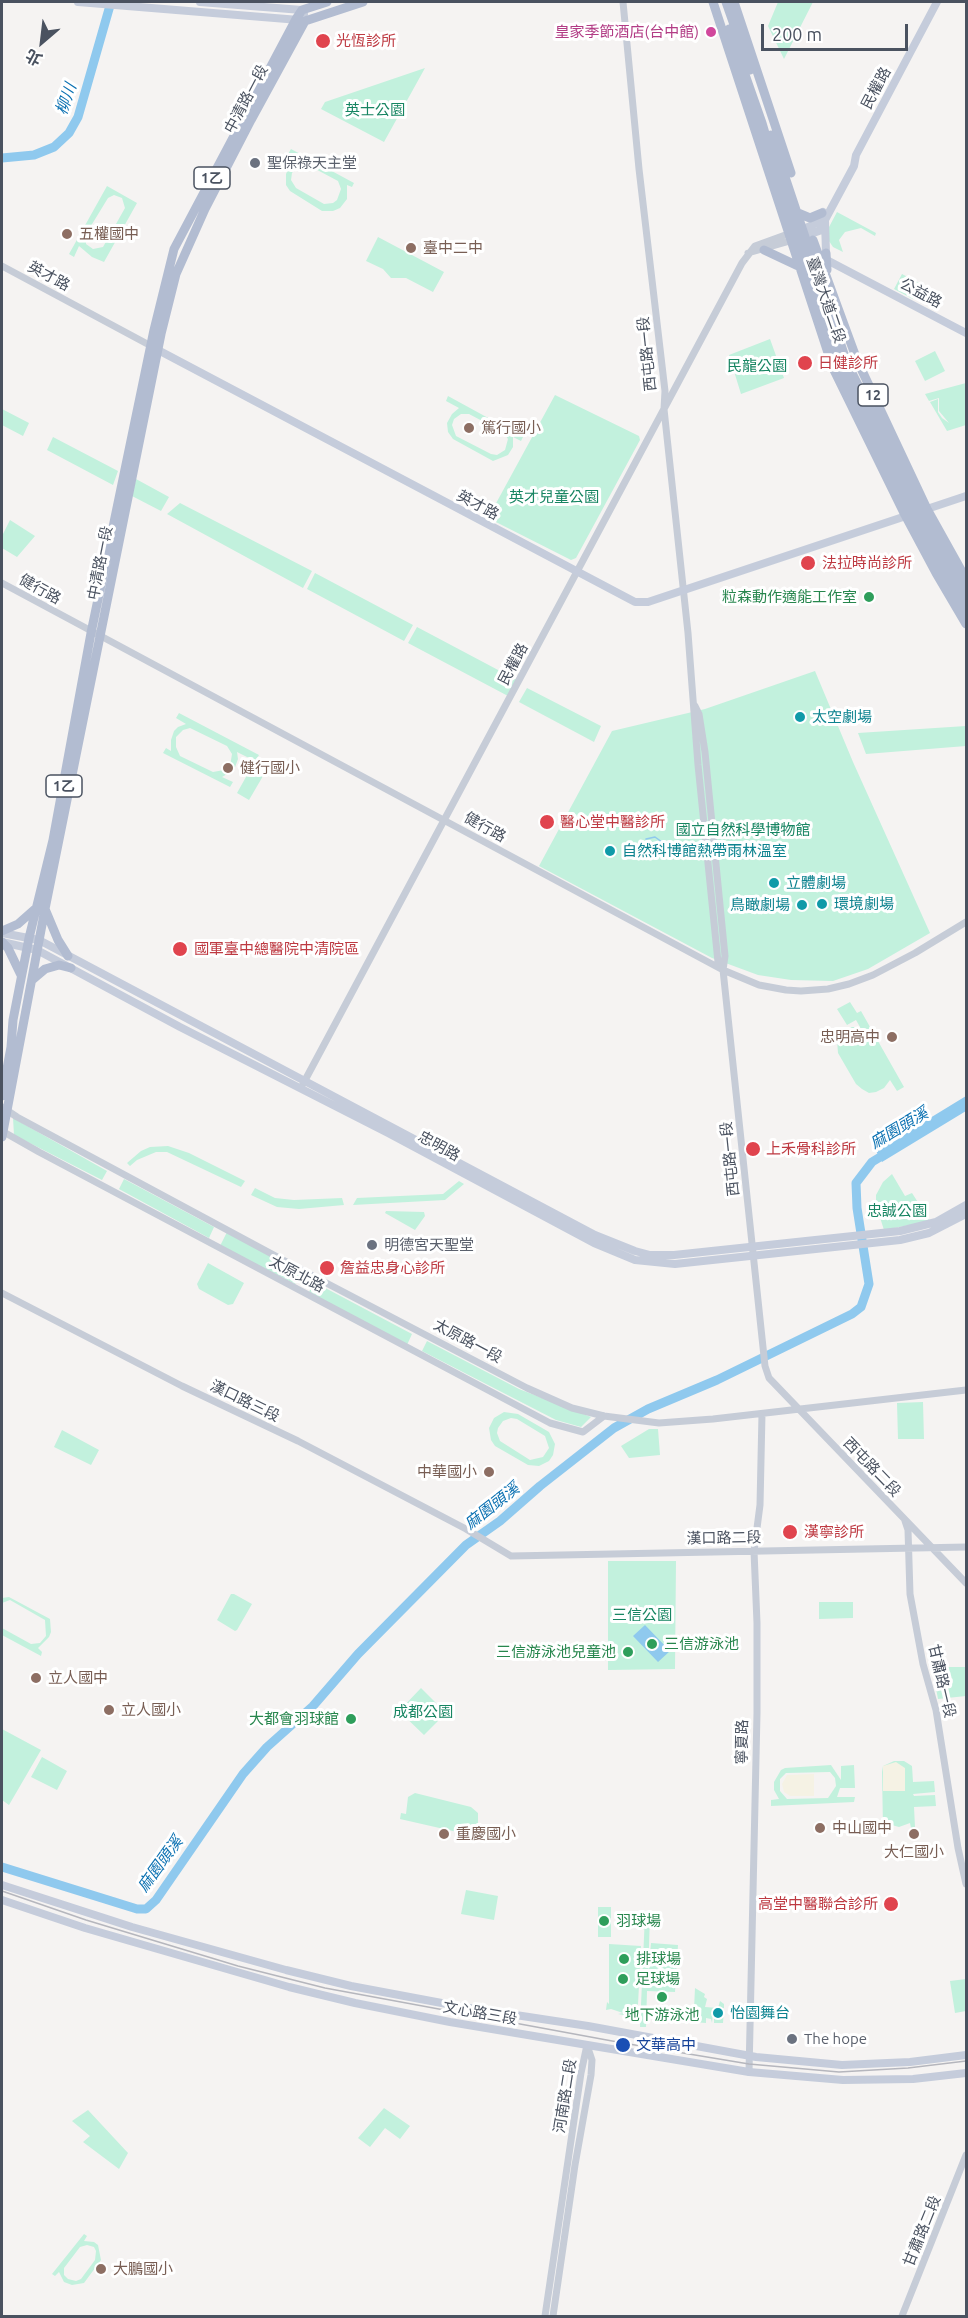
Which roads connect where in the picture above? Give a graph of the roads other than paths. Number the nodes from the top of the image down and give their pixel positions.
1 (78, 2) edge
2 (200, 2) edge
3 (327, 2) edge
4 (363, 2) edge
5 (623, 2) edge
6 (713, 2) edge
7 (720, 2) edge
8 (726, 2) edge
9 (734, 2) edge
10 (937, 2) edge
11 (303, 5) edge
12 (301, 20) junction
13 (801, 215) junction
14 (824, 216) junction
15 (802, 237) junction
16 (764, 250) junction
17 (748, 253) junction
18 (824, 256) junction
19 (2, 266) edge
20 (798, 266) junction
21 (966, 333) edge
22 (154, 348) junction
23 (664, 409) junction
24 (966, 496) edge
25 (916, 512) junction
26 (577, 572) junction
27 (966, 579) edge
28 (2, 583) edge
29 (684, 591) junction
30 (966, 594) edge
31 (966, 609) edge
32 (966, 624) edge
33 (91, 633) junction
34 (101, 638) junction
35 (444, 821) junction
36 (40, 909) junction
37 (966, 922) edge
38 (2, 932) edge
39 (39, 940) junction
40 (2, 942) edge
41 (28, 943) junction
42 (38, 951) junction
43 (68, 956) junction
44 (71, 968) junction
45 (723, 970) junction
46 (21, 975) junction
47 (32, 980) junction
48 (303, 1084) junction
49 (2, 1096) edge
50 (4, 1108) edge
51 (2, 1133) edge
52 (966, 1206) edge
53 (966, 1214) edge
54 (753, 1251) junction
55 (2, 1293) edge
56 (765, 1366) joint
57 (966, 1390) edge
58 (797, 1408) junction
59 (762, 1414) junction
60 (604, 1416) junction
61 (904, 1519) junction
62 (486, 1541) joint
63 (966, 1547) edge
64 (933, 1548) junction
65 (909, 1550) junction
66 (754, 1551) junction
67 (966, 1583) edge
68 (966, 1884) edge
69 (2, 1885) edge
70 (2, 1900) edge
71 (587, 2045) junction
72 (966, 2055) edge
73 (749, 2056) junction
74 (749, 2072) junction
75 (966, 2073) edge
76 (966, 2155) edge
77 (545, 2316) edge
78 (554, 2316) edge
79 (902, 2316) edge

1 - 12 main road
2 - 11 main road
3 - 11 main road
4 - 12 main road
5 - 23 street, 西屯路一段
6 - 15 main road, 臺灣大道二段
7 - 15 main road, 臺灣大道二段 / 12
8 - 13 main road, 臺灣大道二段
9 - 13 main road, 臺灣大道二段
10 - 14 main road, 民權路
11 - 12 main road, 中清路一段 / 1乙
12 - 22 main road, 中清路一段 / 1乙
13 - 14 main road
13 - 15 main road, 臺灣大道二段
14 - 15 main road, 民權路
14 - 18 main road
15 - 16 street, 民權路
15 - 17 street, 民權路
15 - 18 main road, 臺灣大道二段 / 12
15 - 20 main road, 臺灣大道二段 / 12
15 - 25 main road, 臺灣大道二段 / 12
15 - 25 main road, 臺灣大道二段 / 12
16 - 17 street, 民權路
16 - 20 main road
17 - 23 street, 民權路
18 - 21 main road, 公益路
18 - 25 main road, 臺灣大道二段 / 12
19 - 22 street, 英才路
20 - 25 main road, 臺灣大道二段 / 12
22 - 26 main road, 英才路
22 - 33 main road, 中清路一段 / 1乙
22 - 34 main road, 中清路一段 / 1乙
23 - 26 street, 民權路
23 - 29 street, 西屯路一段
24 - 25 main road, 英才路
25 - 27 main road, 臺灣大道二段 / 12
25 - 29 main road, 英才路
25 - 30 main road, 臺灣大道二段 / 12
25 - 31 main road, 臺灣大道二段 / 12
25 - 32 main road, 臺灣大道二段 / 12
26 - 29 main road, 英才路
26 - 35 street, 民權路
28 - 33 street, 健行路
29 - 45 street, 西屯路一段
33 - 34 street, 健行路
33 - 36 main road, 中清路一段 / 1乙
34 - 35 street, 健行路
34 - 36 main road, 中清路一段 / 1乙
35 - 45 street, 健行路
35 - 48 street, 民權路
36 - 38 main road
36 - 39 main road, 中清路一段 / 1乙
36 - 41 main road, 中清路一段 / 1乙
36 - 43 main road
37 - 45 street, 健行路
38 - 41 main road
39 - 41 main road, 忠明路
39 - 42 main road, 中清路一段 / 1乙
39 - 43 main road, 忠明路
40 - 41 main road
40 - 46 main road
41 - 42 main road, 忠明路
41 - 46 main road, 中清路一段 / 1乙
42 - 44 main road, 忠明路
42 - 47 main road, 中清路一段 / 1乙
43 - 48 main road, 忠明路
44 - 47 main road
44 - 48 main road, 忠明路
45 - 54 street, 西屯路一段
46 - 49 main road, 中清路一段 / 1乙
47 - 50 main road, 中清路一段 / 1乙
48 - 54 main road, 忠明路
50 - 51 main road, 中清路一段 / 1乙
50 - 60 street, 太原路一段
51 - 60 street, 太原北路
52 - 54 main road, 忠明路
53 - 54 main road, 忠明路
54 - 56 street, 西屯路一段
55 - 62 street, 漢口路三段
56 - 58 street, 西屯路二段
57 - 58 street, 太原路一段
58 - 59 street, 太原路一段
58 - 61 street, 西屯路二段
59 - 60 street, 太原路一段
59 - 66 street, 寧夏路
61 - 64 street, 西屯路二段
61 - 65 street, 甘肅路一段
62 - 66 street, 漢口路二段
63 - 64 street, 漢口路二段
64 - 65 street, 漢口路二段
64 - 67 street, 西屯路二段
65 - 66 street, 漢口路二段
65 - 68 street, 甘肅路一段
66 - 73 street, 寧夏路
69 - 73 main road, 文心路三段
70 - 71 main road, 文心路三段
71 - 74 main road, 文心路三段
71 - 77 street, 河南路二段
71 - 78 street, 河南路二段
72 - 73 main road, 文心路三段
73 - 74 street, 寧夏路
74 - 75 main road, 文心路三段
76 - 79 street, 甘肅路二段

